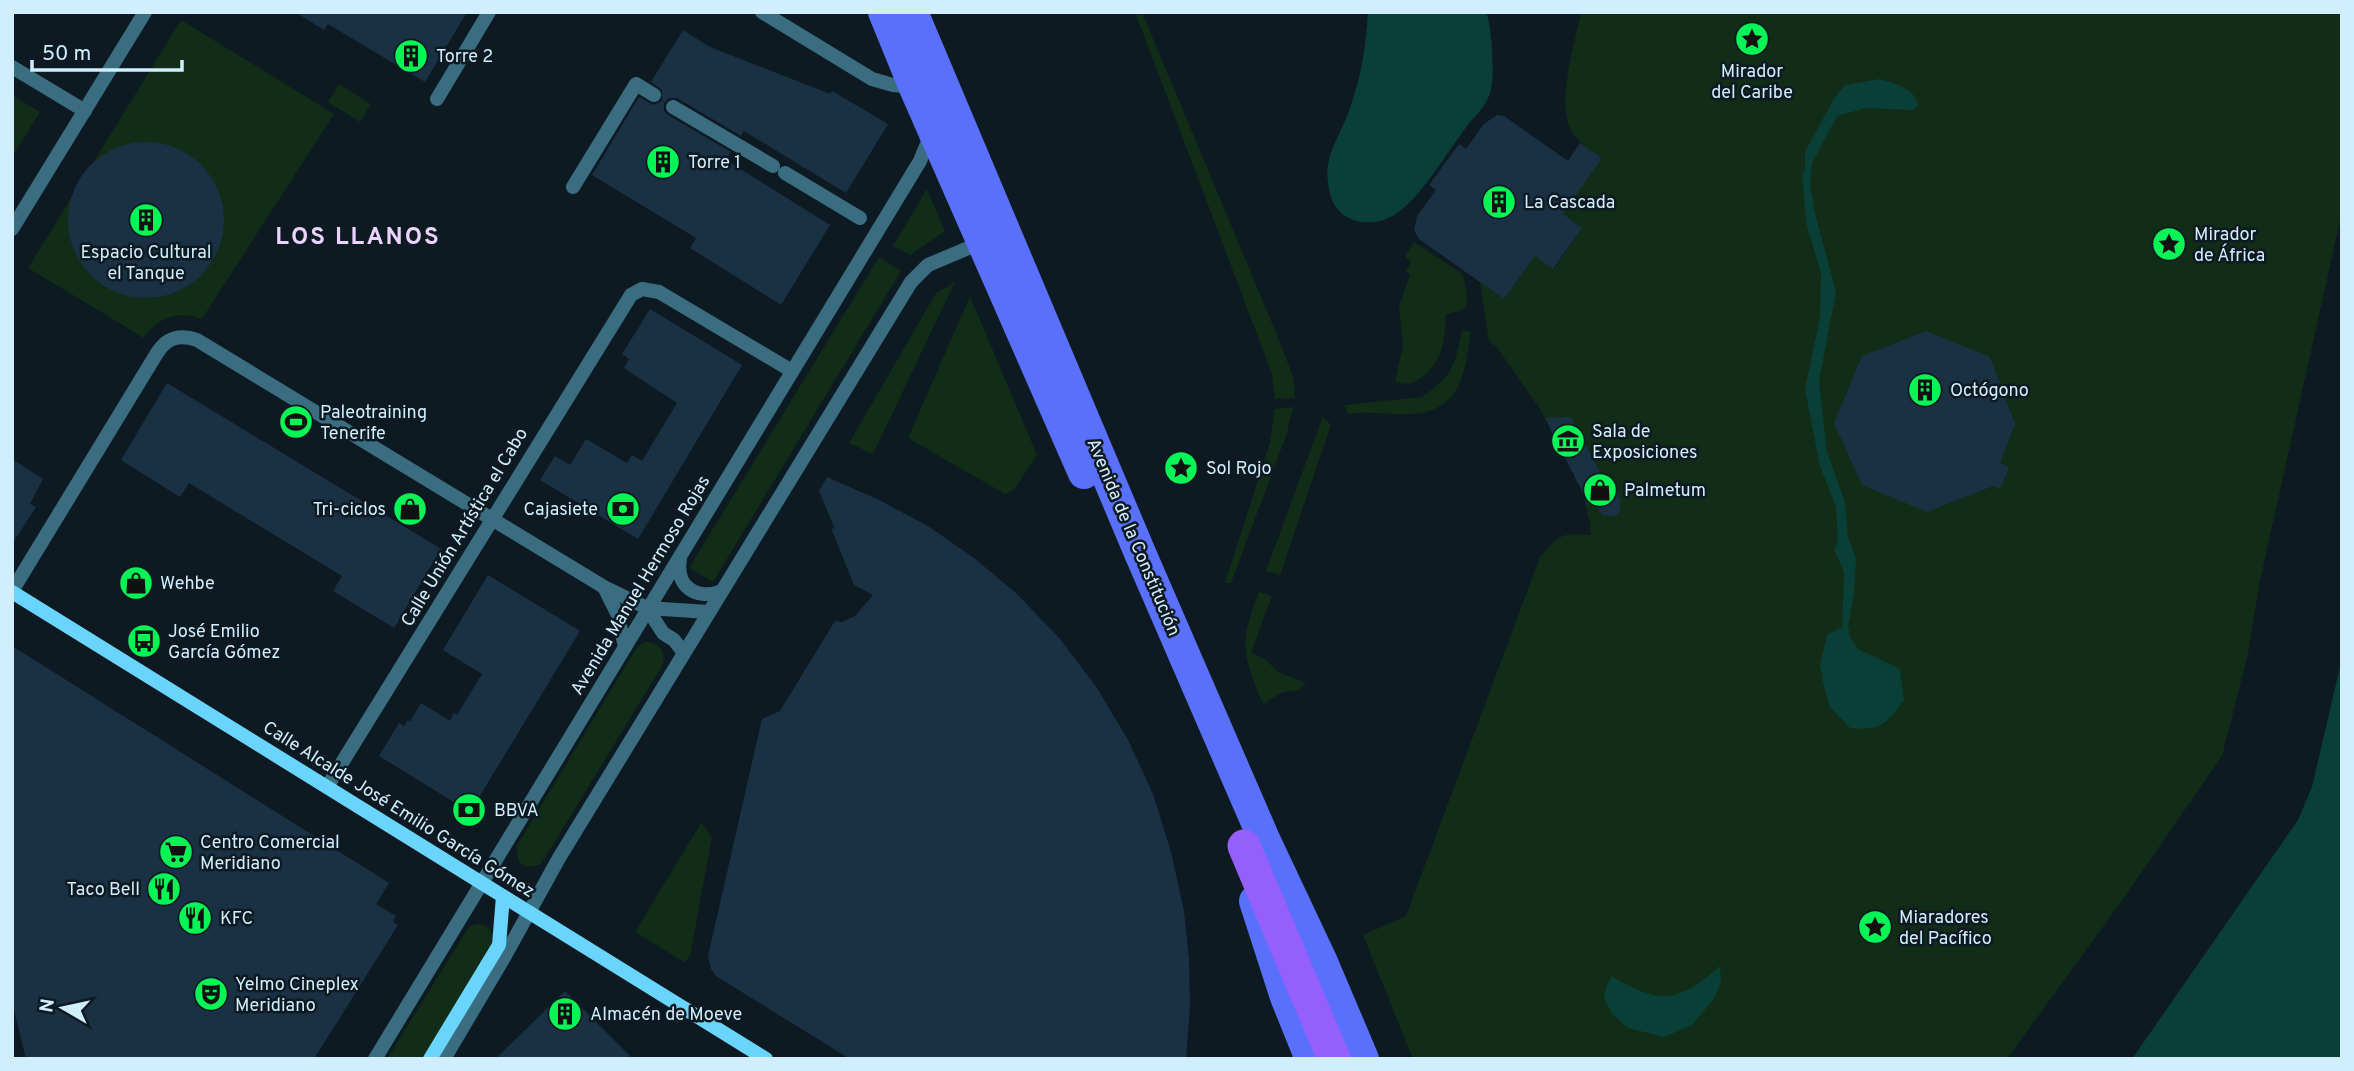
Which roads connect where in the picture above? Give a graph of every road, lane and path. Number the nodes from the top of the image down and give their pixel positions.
1 (145, 12) edge
2 (489, 12) edge
3 (762, 12) edge
4 (884, 12) edge
5 (912, 12) edge
6 (12, 67) edge
7 (915, 88) junction
8 (654, 94) dead end
9 (437, 99) dead end
10 (673, 107) dead end
11 (85, 111) junction
12 (933, 130) junction
13 (573, 187) dead end
14 (860, 218) dead end
15 (12, 229) edge
16 (994, 236) junction
17 (792, 371) junction
18 (492, 518) junction
19 (680, 557) junction
20 (604, 587) junction
21 (722, 591) junction
22 (12, 592) edge
23 (647, 608) junction
24 (709, 612) junction
25 (625, 647) junction
26 (684, 653) junction
27 (327, 787) junction
28 (1244, 846) junction
29 (481, 882) junction
30 (503, 896) junction
31 (530, 912) junction
32 (375, 1059) edge
33 (430, 1059) edge
34 (444, 1059) edge
35 (766, 1059) edge
36 (1311, 1059) edge
37 (1334, 1059) edge
38 (1363, 1059) edge

1 - 11 street
2 - 9 street
3 - 7 street
4 - 7 main road, Avenida de la Constitución
5 - 16 main road, Avenida de la Constitución
6 - 11 street
7 - 12 main road, Avenida de la Constitución
8 - 13 street
10 - 14 street
11 - 15 street
12 - 16 main road, Avenida de la Constitución
12 - 17 street, Avenida Manuel Hermoso Rojas
16 - 21 street
16 - 28 main road, Avenida de la Constitución
16 - 38 main road, Avenida de la Constitución
17 - 18 street, Calle Unión Artística el Cabo
17 - 19 street, Avenida Manuel Hermoso Rojas
18 - 20 street
18 - 22 street
18 - 27 street, Calle Unión Artística el Cabo
19 - 21 street
19 - 23 street, Avenida Manuel Hermoso Rojas
20 - 23 street
20 - 25 street
21 - 24 street
22 - 27 main road, Calle Alcalde José Emilio García Gómez
23 - 24 street
23 - 25 street, Avenida Manuel Hermoso Rojas
23 - 26 street
24 - 26 street
25 - 29 street, Avenida Manuel Hermoso Rojas
26 - 31 street
27 - 29 main road, Calle Alcalde José Emilio García Gómez
28 - 36 main road
28 - 37 highway, Avenida de la Constitución
29 - 30 main road, Calle Alcalde José Emilio García Gómez
29 - 32 street, Avenida Manuel Hermoso Rojas
30 - 31 main road, Calle Alcalde José Emilio García Gómez
30 - 33 main road
31 - 34 street
31 - 35 main road, Calle Alcalde José Emilio García Gómez

